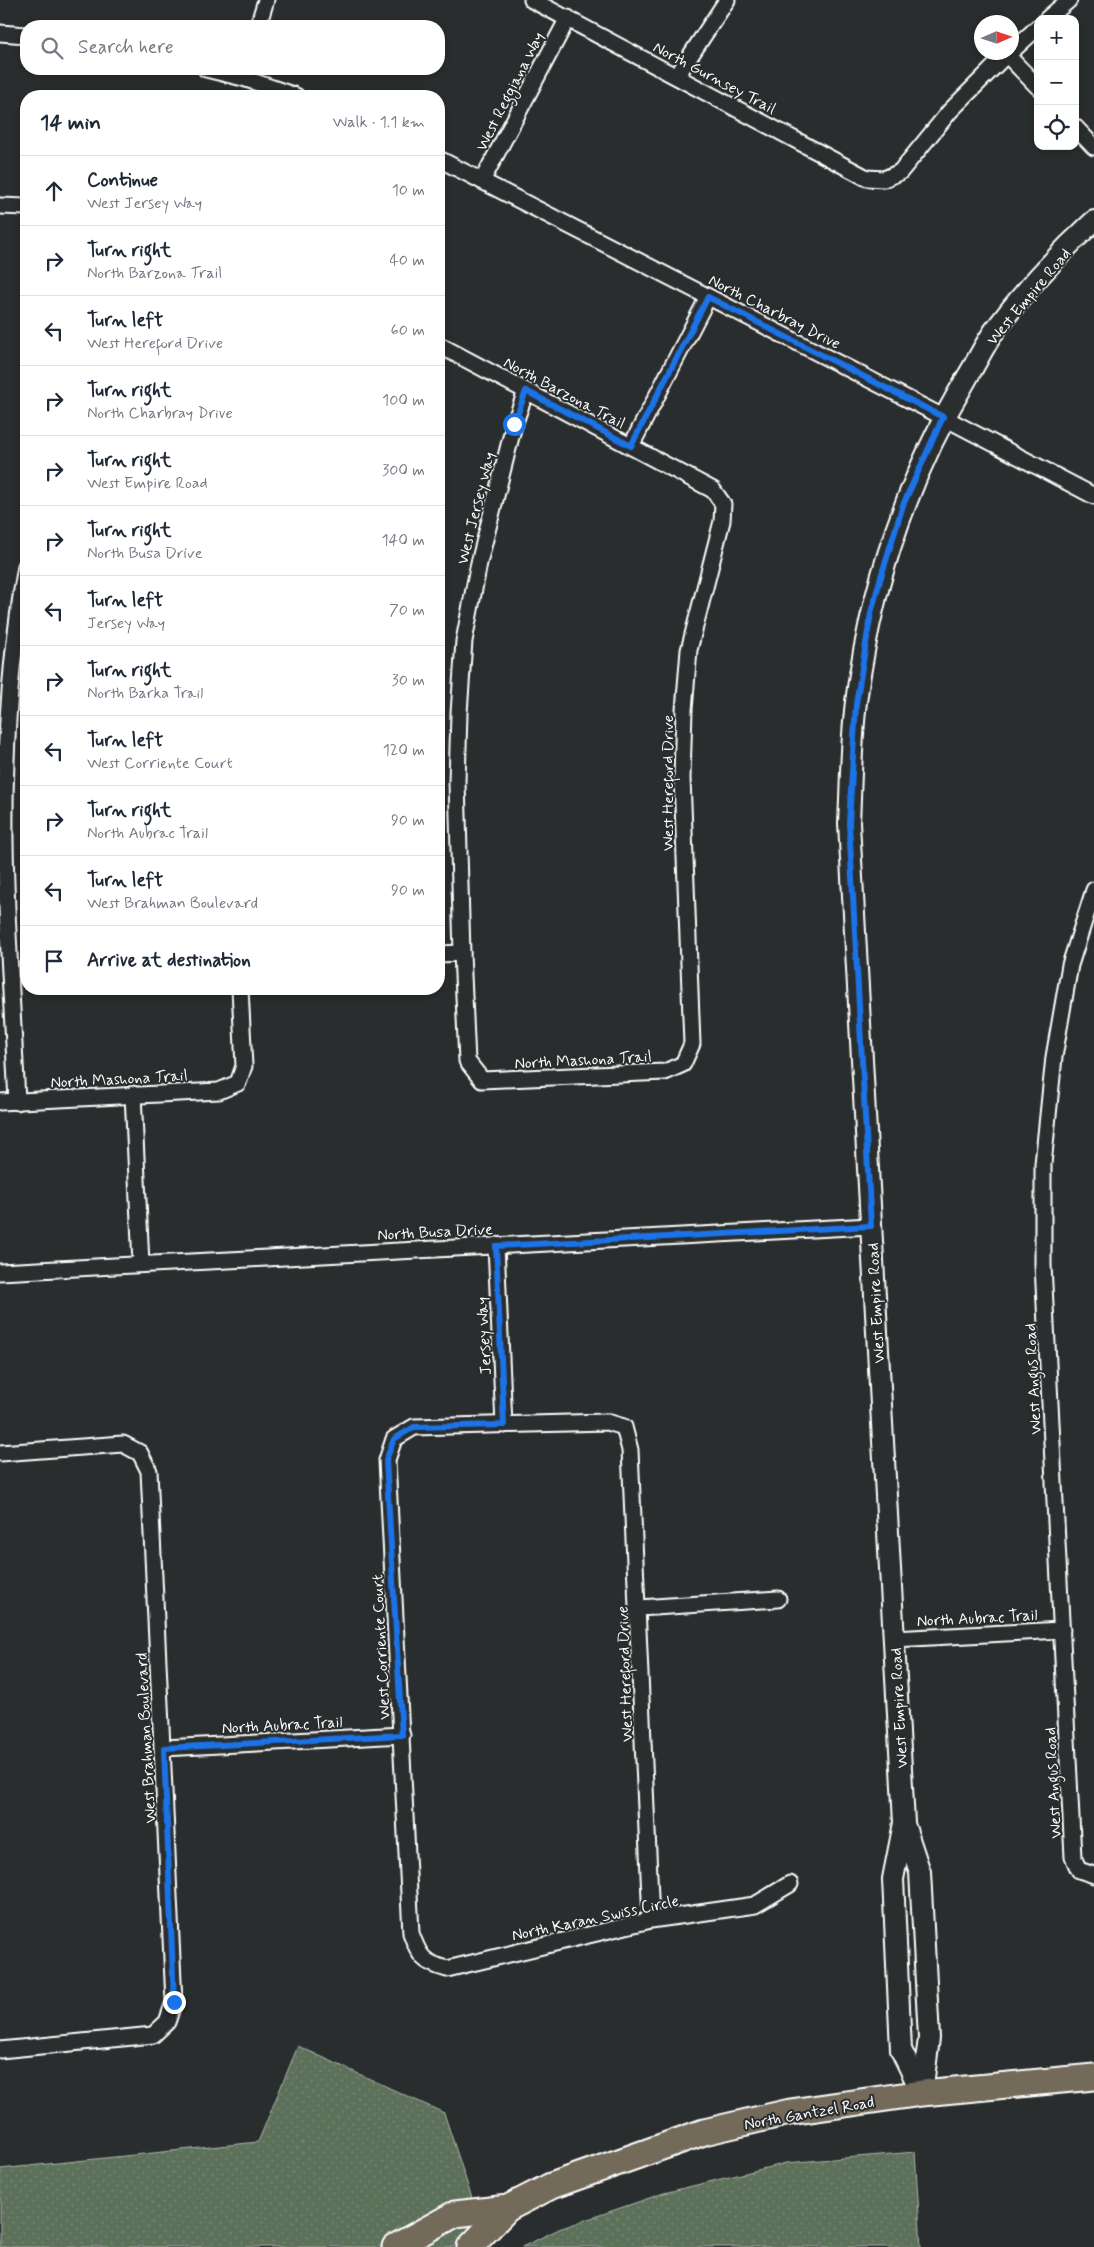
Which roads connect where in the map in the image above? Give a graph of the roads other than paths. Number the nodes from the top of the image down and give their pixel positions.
1 (266, 0) edge
2 (532, 0) edge
3 (727, 0) edge
4 (1069, 0) edge
5 (1052, 15) edge
6 (568, 18) junction
7 (260, 20) edge
8 (1034, 31) edge
9 (0, 33) edge
10 (20, 35) edge
11 (1019, 44) edge
12 (1002, 60) edge
13 (1015, 60) edge
14 (247, 75) edge
15 (676, 76) junction
16 (1034, 82) edge
17 (282, 90) edge
18 (1079, 131) edge
19 (1094, 147) edge
20 (445, 162) edge
21 (482, 181) junction
22 (0, 206) edge
23 (20, 208) edge
24 (1094, 221) edge
25 (708, 297) junction
26 (445, 348) edge
27 (526, 391) junction
28 (943, 417) junction
29 (631, 446) junction
30 (1094, 496) edge
31 (723, 504) joint
32 (20, 599) edge
33 (1094, 890) edge
34 (462, 953) junction
35 (445, 954) edge
36 (240, 995) edge
37 (684, 1064) joint
38 (482, 1080) joint
39 (133, 1094) junction
40 (0, 1102) edge
41 (17, 1102) junction
42 (871, 1226) junction
43 (496, 1246) junction
44 (141, 1264) junction
45 (0, 1272) edge
46 (504, 1425) junction
47 (0, 1453) edge
48 (778, 1599) dead end
49 (639, 1608) junction
50 (1062, 1630) junction
51 (894, 1639) junction
52 (402, 1735) junction
53 (164, 1748) junction
54 (904, 1823) junction
55 (1094, 1875) edge
56 (790, 1884) dead end
57 (651, 1920) junction
58 (432, 1966) joint
59 (0, 2050) edge
60 (1094, 2077) edge
61 (922, 2094) junction
62 (508, 2208) junction
63 (395, 2247) edge
64 (470, 2247) edge

1 - 7 street
2 - 6 street, North Gurnsey Trail
3 - 15 street
4 - 5 street
6 - 15 street, North Gurnsey Trail
6 - 21 street, West Reggiana Way
8 - 11 street
9 - 10 street
12 - 15 street, North Gurnsey Trail
13 - 16 street
14 - 17 street
18 - 19 street
20 - 21 street, North Charbray Drive
21 - 25 street, North Charbray Drive
22 - 23 street
24 - 28 street, West Empire Road
25 - 28 street, North Charbray Drive
25 - 29 street
26 - 27 street, North Barzona Trail
27 - 29 street, North Barzona Trail
27 - 34 street, West Jersey Way
28 - 30 street, North Charbray Drive
28 - 42 street, West Empire Road
29 - 31 street, North Barzona Trail
31 - 37 street, West Hereford Drive
32 - 41 street
33 - 50 street, West Angus Road
34 - 35 street
34 - 38 street, West Jersey Way
36 - 39 street, North Mashona Trail
37 - 38 street, North Mashona Trail
39 - 41 street, North Mashona Trail
39 - 44 street
40 - 41 street, North Mashona Trail
42 - 43 street, North Busa Drive
42 - 51 street, West Empire Road
43 - 44 street, North Busa Drive
43 - 46 street, Jersey Way
44 - 45 street, North Busa Drive
46 - 49 street, West Hereford Drive
46 - 52 street, West Corriente Court
47 - 53 street, West Brahman Boulevard
48 - 49 street
49 - 57 street, West Hereford Drive
50 - 51 street, North Aubrac Trail
50 - 55 street, West Angus Road
51 - 54 street, West Empire Road
52 - 53 street, North Aubrac Trail
52 - 58 street, West Corriente Court
53 - 59 street, West Brahman Boulevard
54 - 61 street, West Empire Road
54 - 61 street, West Empire Road
56 - 57 street, North Karan Swiss Circle
57 - 58 street, North Karan Swiss Circle
60 - 61 main road, North Gantzel Road
61 - 62 main road, North Gantzel Road
62 - 63 main road, North Gantzel Road
62 - 64 main road, North Gantzel Road

